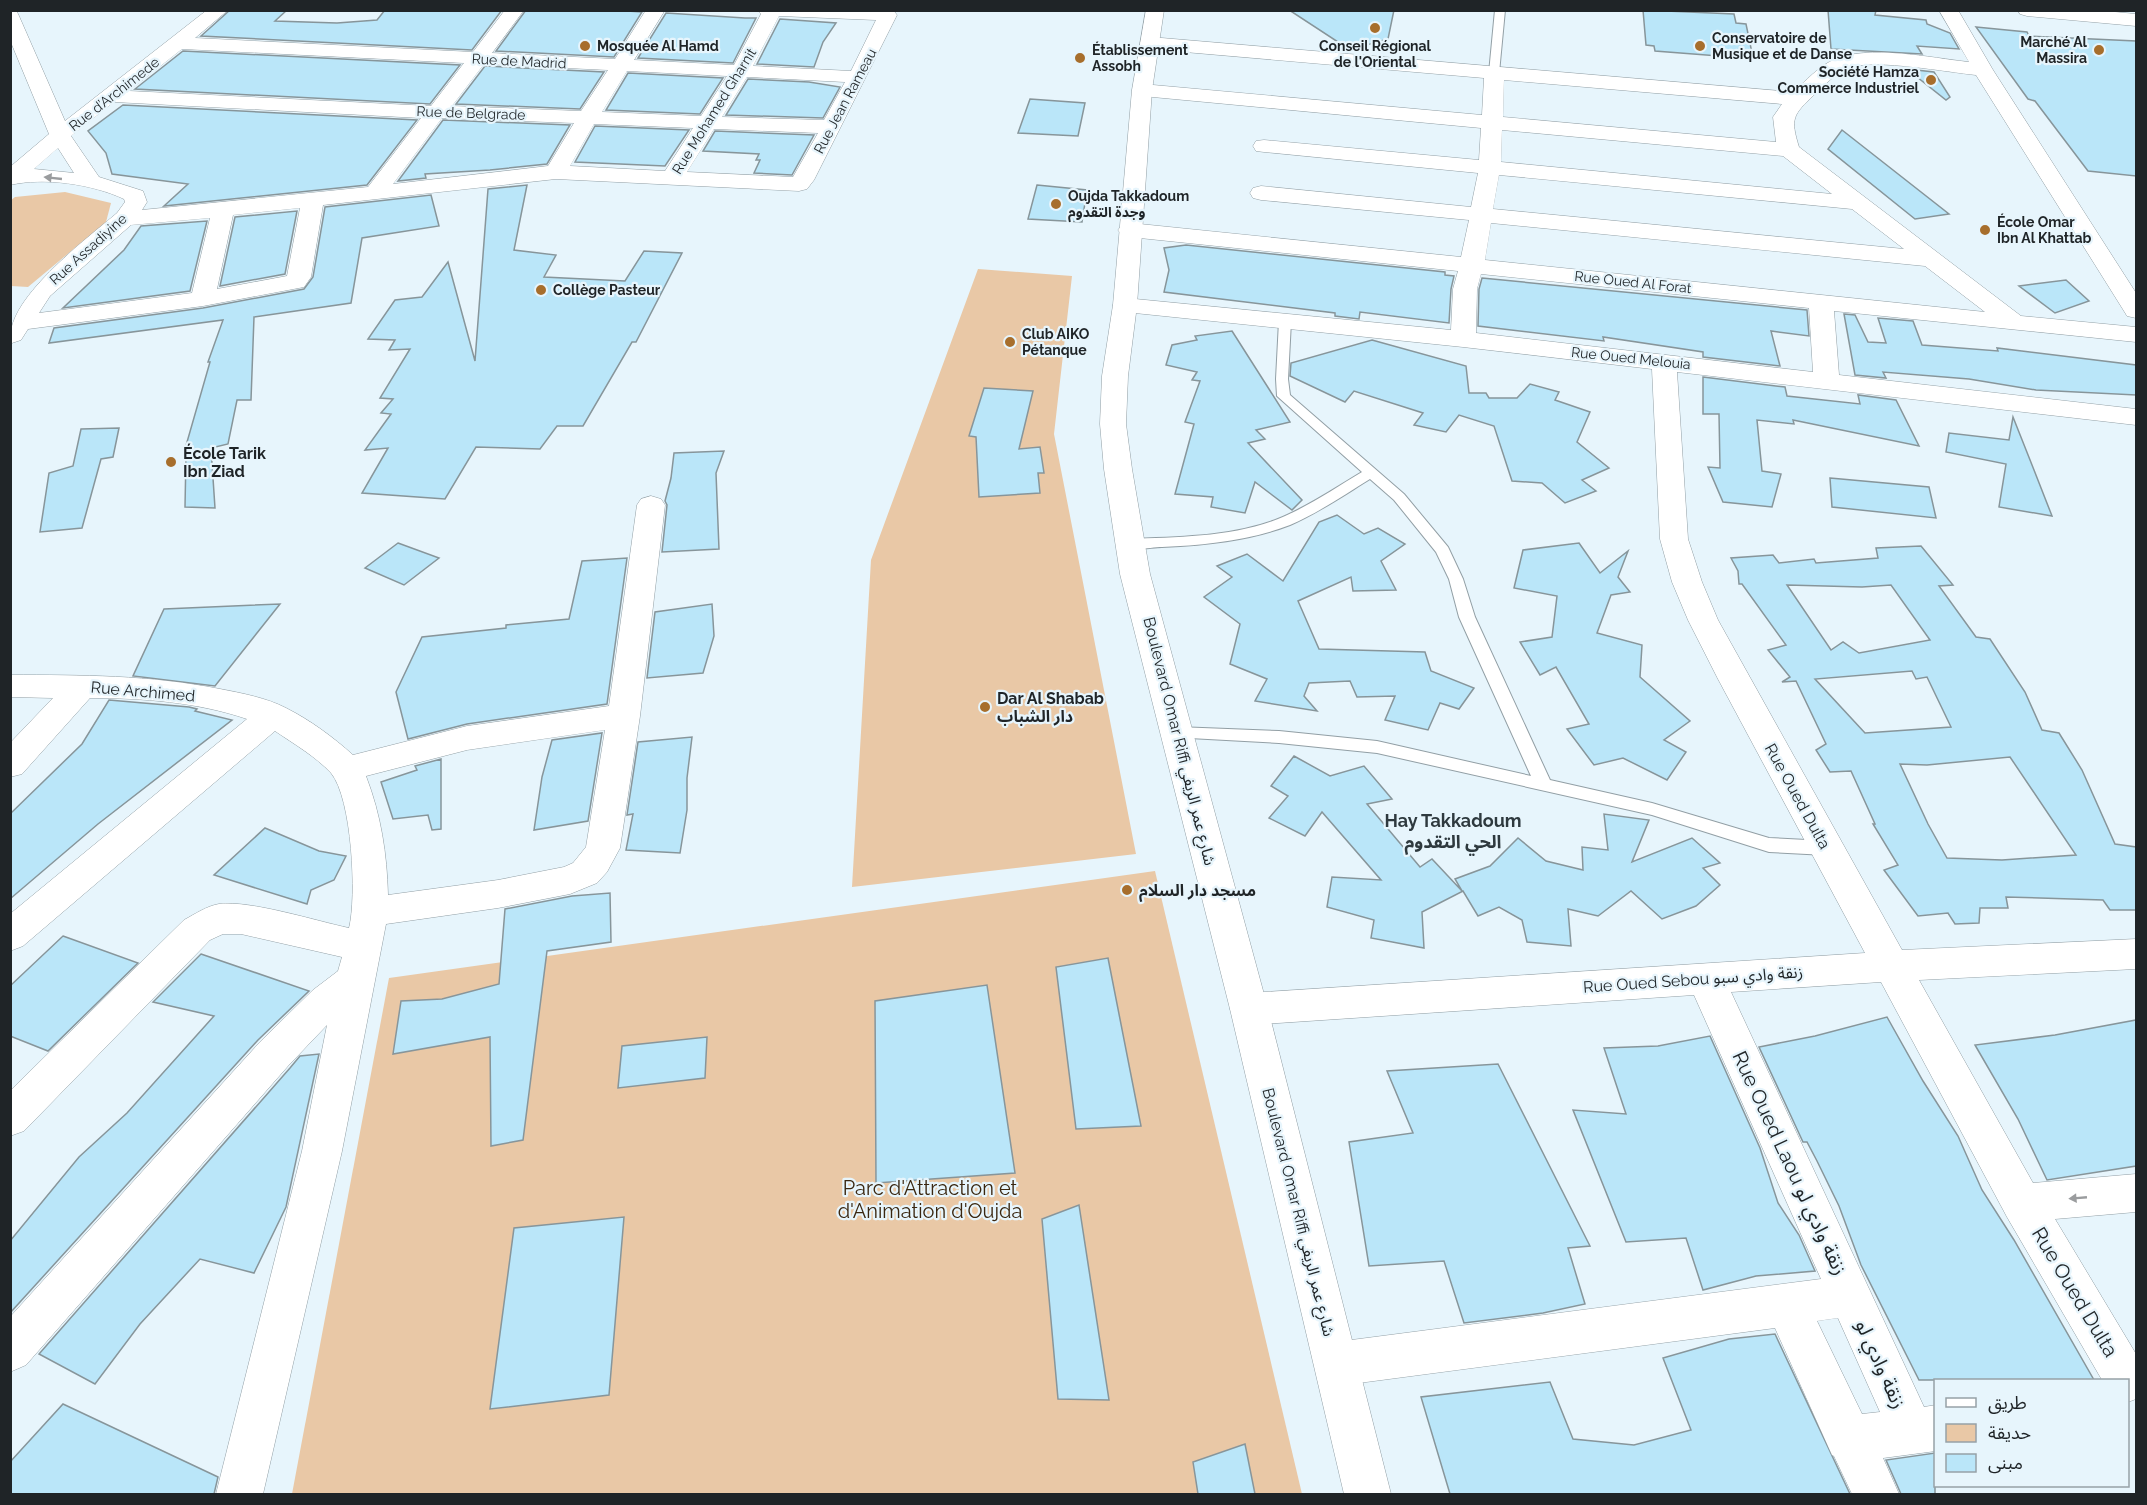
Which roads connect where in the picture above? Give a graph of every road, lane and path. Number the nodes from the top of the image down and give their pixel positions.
1 (219, 10) edge
2 (515, 10) edge
3 (656, 10) edge
4 (766, 10) edge
5 (1155, 10) edge
6 (1500, 10) edge
7 (1948, 10) edge
8 (2027, 10) edge
9 (773, 11) edge
10 (892, 13) edge
11 (14, 16) edge
12 (2136, 20) edge
13 (180, 43) junction
14 (1150, 43) junction
15 (476, 59) junction
16 (621, 66) junction
17 (1983, 70) junction
18 (741, 72) junction
19 (1494, 73) junction
20 (858, 77) junction
21 (1142, 90) junction
22 (111, 96) junction
23 (1798, 99) junction
24 (1269, 101) junction
25 (436, 112) junction
26 (588, 117) junction
27 (706, 121) junction
28 (1493, 123) junction
29 (831, 127) junction
30 (60, 135) junction
31 (1264, 146) junction
32 (1789, 150) junction
33 (1490, 167) junction
34 (556, 172) junction
35 (12, 176) edge
36 (671, 179) junction
37 (91, 182) junction
38 (375, 192) junction
39 (313, 200) junction
40 (1859, 203) junction
41 (223, 210) junction
42 (1481, 215) junction
43 (124, 218) junction
44 (1259, 218) junction
45 (1130, 230) junction
46 (1930, 259) junction
47 (1472, 264) junction
48 (10, 289) edge
49 (41, 291) junction
50 (203, 300) junction
51 (1821, 302) junction
52 (1125, 305) junction
53 (2135, 306) edge
54 (1285, 321) junction
55 (2015, 323) junction
56 (15, 330) edge
57 (2136, 334) edge
58 (1463, 339) junction
59 (1664, 361) junction
60 (1827, 381) junction
61 (2136, 417) edge
62 (1371, 473) junction
63 (651, 505) dead end
64 (1129, 544) junction
65 (10, 686) edge
66 (82, 686) junction
67 (273, 715) junction
68 (624, 716) junction
69 (1177, 733) junction
70 (10, 765) edge
71 (347, 769) junction
72 (1544, 785) junction
73 (1826, 848) junction
74 (10, 936) edge
75 (364, 946) junction
76 (2136, 954) edge
77 (1893, 966) junction
78 (1706, 979) junction
79 (1249, 1009) junction
80 (10, 1119) edge
81 (2136, 1193) edge
82 (2022, 1203) junction
83 (1850, 1295) junction
84 (1787, 1305) junction
85 (10, 1350) edge
86 (1336, 1364) junction
87 (2126, 1379) edge
88 (1924, 1430) edge
89 (1848, 1439) junction
90 (239, 1494) edge
91 (1368, 1494) edge
92 (1876, 1494) edge

1 - 13 street, Rue d’Archimede
2 - 15 street
3 - 16 street
4 - 9 street
5 - 14 street, Boulevard Omar Riffi شارع عمر الريفي
6 - 19 lane
7 - 17 street
8 - 12 street
9 - 10 street
9 - 18 street, Rue Mohamed Gharnit
10 - 20 street, Rue Jean Rameau
11 - 30 street
13 - 15 street, Rue de Madrid
13 - 22 street, Rue d’Archimede
14 - 19 street
14 - 21 street, Boulevard Omar Riffi شارع عمر الريفي
15 - 16 street, Rue de Madrid
15 - 25 street
16 - 18 street, Rue de Madrid
16 - 26 street
17 - 23 street
17 - 53 street
18 - 20 street, Rue de Madrid
18 - 27 street, Rue Mohamed Gharnit
19 - 23 street
19 - 28 street
20 - 29 street, Rue Jean Rameau
21 - 24 street
21 - 45 street, Boulevard Omar Riffi شارع عمر الريفي
22 - 25 street, Rue de Belgrade
22 - 30 street, Rue d’Archimede
23 - 32 street
24 - 28 street
24 - 31 street
25 - 26 street, Rue de Belgrade
25 - 38 street
26 - 27 street, Rue de Belgrade
26 - 34 street
27 - 29 street, Rue de Belgrade
27 - 36 street, Rue Mohamed Gharnit
28 - 32 street
28 - 33 street
29 - 36 street, Rue Jean Rameau
30 - 35 street, Rue d’Archimede
30 - 37 street
31 - 33 street
31 - 44 street
32 - 40 street
33 - 40 street
33 - 42 street
34 - 36 street
34 - 38 street
37 -> 35 street, Rue Assadiyine
37 - 43 street, Rue Assadiyine
38 - 39 street
39 - 41 street
39 - 50 street
40 - 46 street
41 - 43 street
41 - 50 street
42 - 44 street
42 - 46 street
42 - 47 street
43 - 49 street, Rue Assadiyine
44 - 45 street, Rue Oued Al Forat
44 - 47 street, Rue Oued Al Forat
45 - 52 street, Boulevard Omar Riffi شارع عمر الريفي
46 - 55 street
47 - 51 street, Rue Oued Al Forat
47 - 58 street
48 - 49 street
49 - 56 street, Rue Assadiyine
50 - 56 street
51 - 55 street, Rue Oued Al Forat
51 - 60 street
52 - 54 street, Rue Oued Melouia
52 - 64 street, Boulevard Omar Riffi شارع عمر الريفي
54 - 58 street, Rue Oued Melouia
54 - 62 lane
55 - 57 street, Rue Oued Al Forat
58 - 59 street, Rue Oued Melouia
59 - 60 street, Rue Oued Melouia
59 - 73 street, Rue Oued Dulta
60 - 61 street, Rue Oued Melouia
62 - 64 lane
62 - 72 lane
63 - 68 street
64 - 69 street, Boulevard Omar Riffi شارع عمر الريفي
65 - 66 street, Rue Archimed
66 - 67 street, Rue Archimed
66 - 70 street
67 - 71 street, Rue Archimed
67 - 74 street
68 - 71 street
68 - 75 street
69 - 72 lane
69 - 79 street, Boulevard Omar Riffi شارع عمر الريفي
71 - 75 street
72 - 73 lane
73 - 77 street, Rue Oued Dulta
75 - 80 street
75 - 85 street
75 - 90 street
76 - 77 street, Rue Oued Sebou زنقة وادي سبو
77 - 78 street, Rue Oued Sebou زنقة وادي سبو
77 - 82 street, Rue Oued Dulta
78 - 79 street, Rue Oued Sebou زنقة وادي سبو
78 - 83 street, Rue Oued Laou زنقة وادي لو
79 - 86 street, Boulevard Omar Riffi شارع عمر الريفي
81 -> 82 street, Rue Oued Dulta
82 - 87 street, Rue Oued Dulta
83 - 84 street, Rue Oued Laou زنقة وادي لو
83 - 88 street, زنقة وادي لو
84 - 86 street, Rue Oued Laou زنقة وادي لو
84 - 89 street
86 - 91 street, Boulevard Omar Riffi شارع عمر الريفي
88 - 89 street, زنقة وادي لو
89 - 92 street

